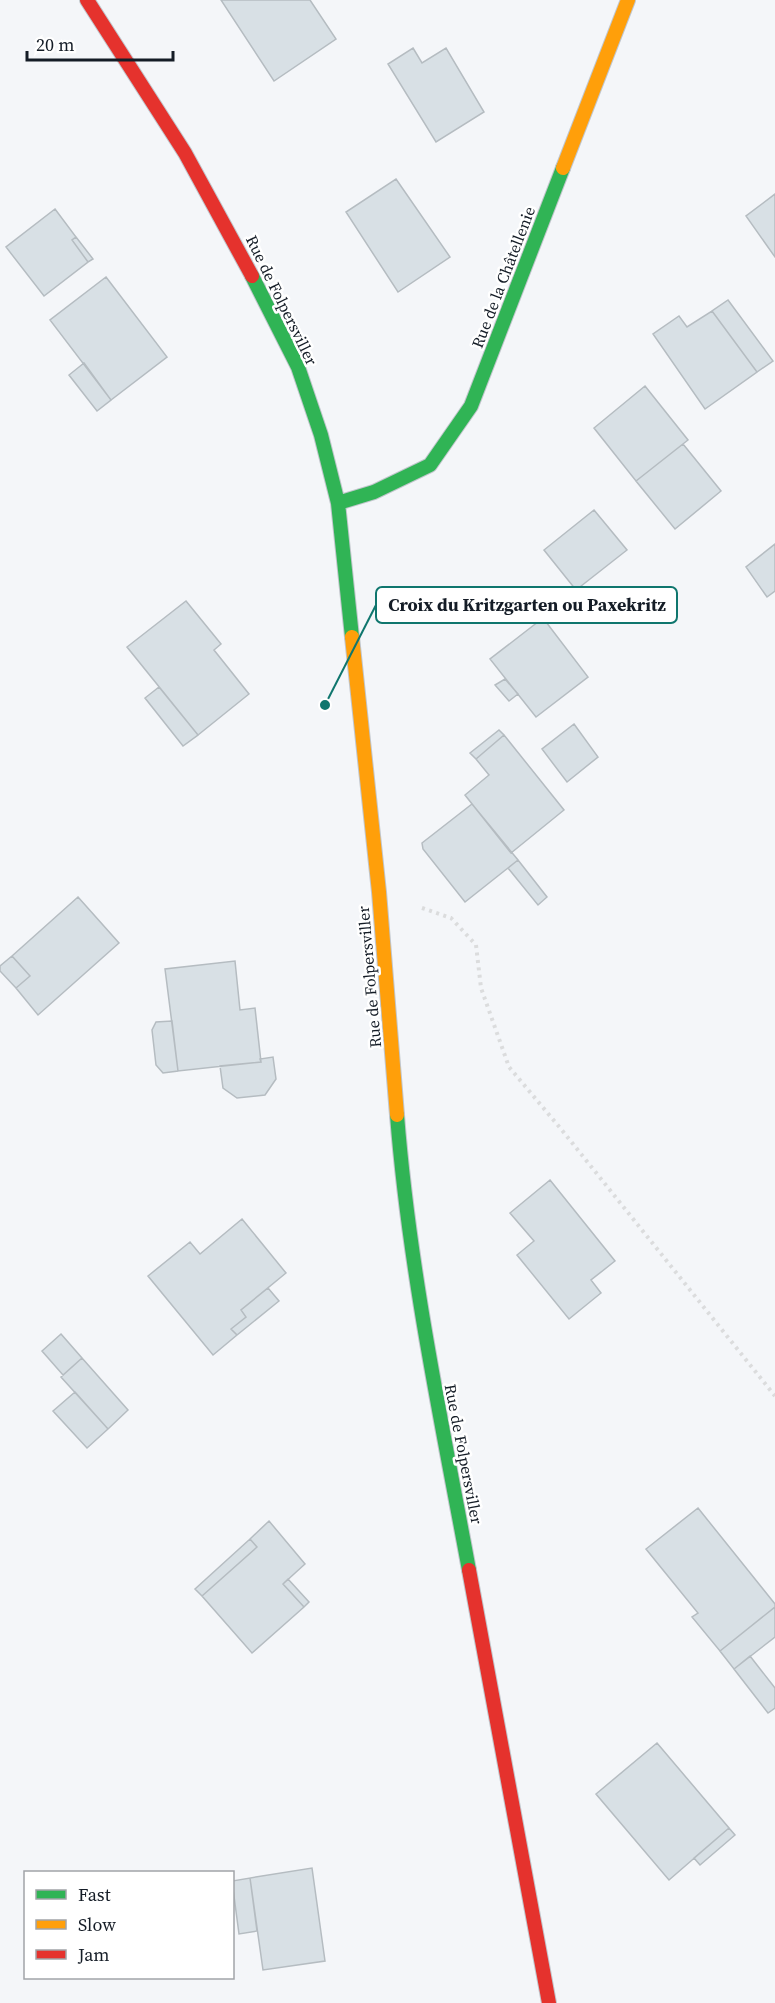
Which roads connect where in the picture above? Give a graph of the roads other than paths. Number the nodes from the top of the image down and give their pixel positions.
1 (87, 0) edge
2 (628, 0) edge
3 (338, 503) junction
4 (549, 2003) edge

1 - 3 street, Rue de Folpersviller
2 - 3 street, Rue de la Châtellenie
3 - 4 street, Rue de Folpersviller

